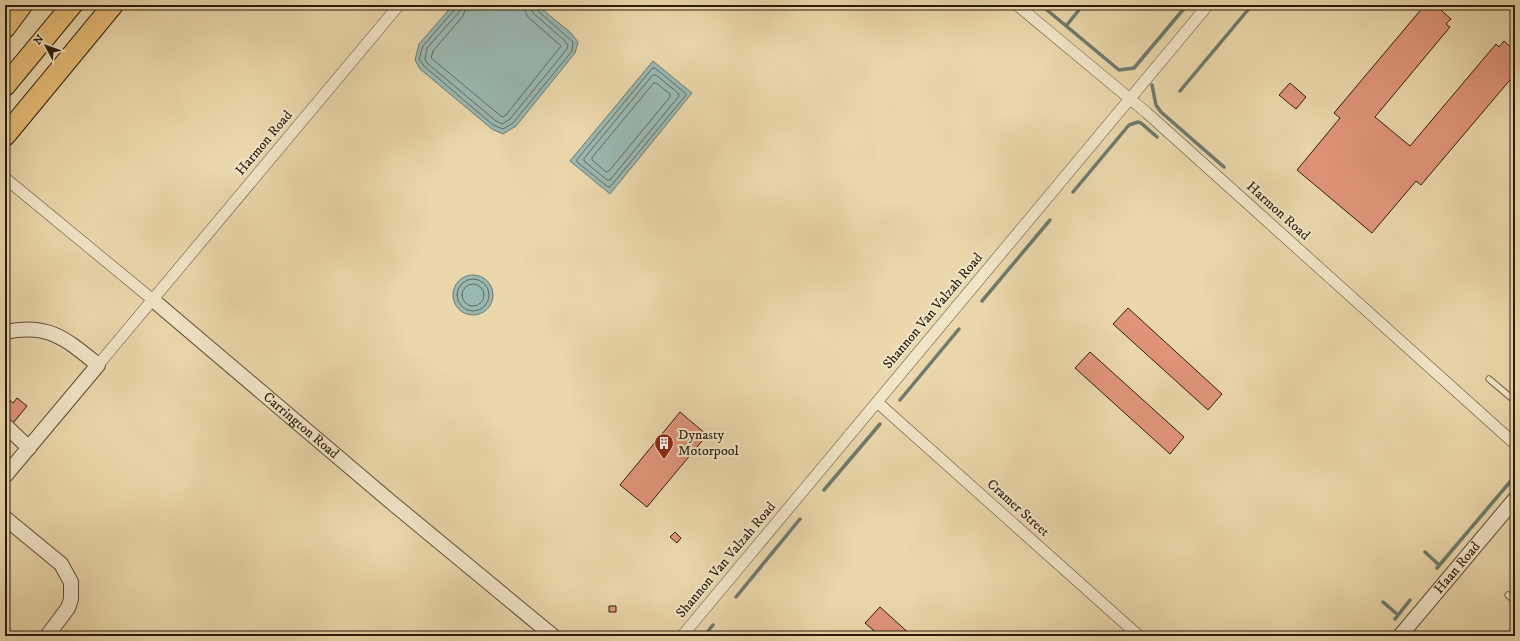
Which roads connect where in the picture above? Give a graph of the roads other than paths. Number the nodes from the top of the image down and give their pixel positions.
1 (7, 5) edge
2 (22, 5) edge
3 (72, 5) edge
4 (113, 5) edge
5 (399, 5) edge
6 (1017, 5) edge
7 (1208, 5) edge
8 (5, 7) edge
9 (5, 28) edge
10 (5, 86) edge
11 (1129, 98) junction
12 (5, 136) edge
13 (5, 178) edge
14 (153, 300) junction
15 (5, 332) edge
16 (98, 365) junction
17 (1489, 379) dead end
18 (1515, 401) edge
19 (877, 402) junction
20 (5, 425) edge
21 (5, 432) edge
22 (1515, 444) edge
23 (29, 448) junction
24 (5, 476) edge
25 (1515, 499) edge
26 (5, 518) edge
27 (1508, 595) dead end
28 (1515, 601) edge
29 (47, 636) edge
30 (553, 636) edge
31 (682, 636) edge
32 (1139, 636) edge
33 (1400, 636) edge

1 - 8 main road
2 - 9 highway
3 - 10 highway
4 - 12 highway
5 - 14 street, Harmon Road
6 - 11 street, Harmon Road
7 - 11 street, Shannon Van Valzah Road
11 - 19 street, Shannon Van Valzah Road
11 - 22 street, Harmon Road
13 - 14 street, Carrington Road
14 - 16 street, Harmon Road
14 - 30 street, Carrington Road
15 - 16 street
16 - 23 street
17 - 18 lane
19 - 31 street, Shannon Van Valzah Road
19 - 32 street, Cramer Street
20 - 23 street
21 - 23 street
23 - 24 street
25 - 33 street, Haan Road
26 - 29 street
27 - 28 lane

